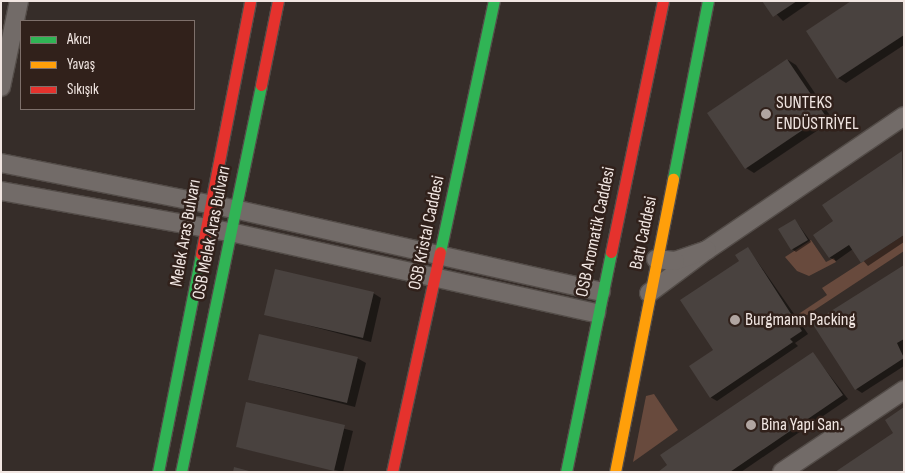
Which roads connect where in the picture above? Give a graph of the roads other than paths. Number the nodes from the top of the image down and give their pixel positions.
1 (19, 1) edge
2 (250, 1) edge
3 (278, 1) edge
4 (494, 1) edge
5 (663, 1) edge
6 (708, 1) edge
7 (1, 87) edge
8 (904, 116) edge
9 (1, 163) edge
10 (1, 191) edge
11 (208, 203) junction
12 (234, 209) junction
13 (206, 228) junction
14 (230, 232) junction
15 (707, 250) junction
16 (439, 257) junction
17 (656, 259) junction
18 (435, 276) junction
19 (600, 292) junction
20 (649, 293) junction
21 (596, 313) junction
22 (904, 390) edge
23 (158, 472) edge
24 (182, 472) edge
25 (392, 472) edge
26 (566, 472) edge
27 (615, 472) edge
28 (782, 472) edge

1 - 7 street
2 - 11 street, Melek Aras Bulvarı
3 - 12 street, OSB Melek Aras Bulvarı
4 - 16 street, OSB Kristal Caddesi
5 - 19 street, OSB Aromatik Caddesi
6 - 17 street, Batı Caddesi
8 - 15 street
9 - 11 street
10 - 13 street
11 - 12 street
11 - 13 street, Melek Aras Bulvarı
12 - 14 street, OSB Melek Aras Bulvarı
12 - 16 street
13 - 14 street
13 - 23 street, Melek Aras Bulvarı
14 - 18 street
14 - 24 street, OSB Melek Aras Bulvarı
15 - 17 street
15 - 20 street
16 - 18 street, OSB Kristal Caddesi
16 - 19 street
17 - 20 street, Batı Caddesi
18 - 21 street
18 - 25 street, OSB Kristal Caddesi
19 - 21 street, OSB Aromatik Caddesi
20 - 27 street, Batı Caddesi
21 - 26 street, OSB Aromatik Caddesi
22 - 28 street

